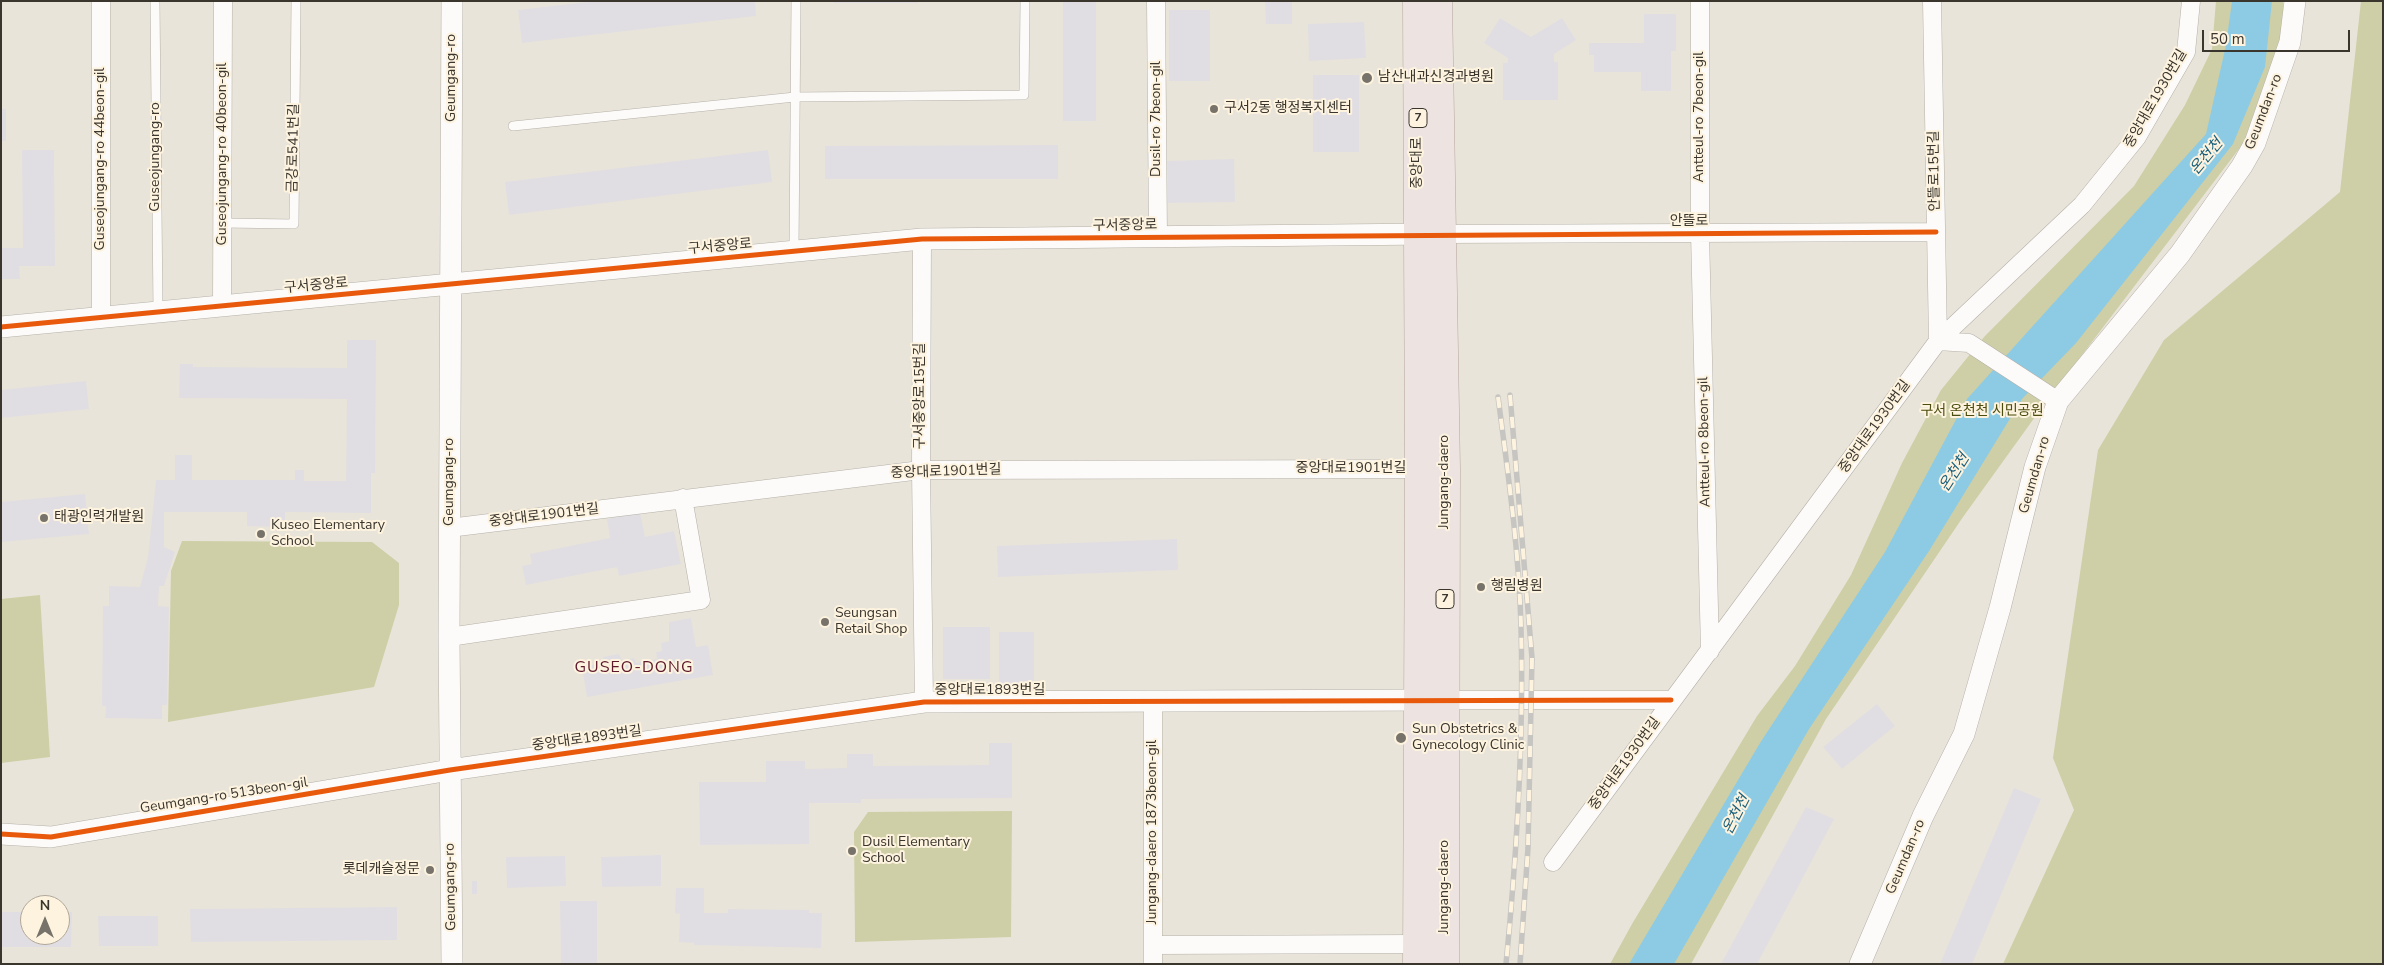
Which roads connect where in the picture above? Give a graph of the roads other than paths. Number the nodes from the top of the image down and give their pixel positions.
1 (100, 1) edge
2 (155, 1) edge
3 (223, 1) edge
4 (296, 1) edge
5 (452, 1) edge
6 (796, 1) edge
7 (1026, 1) edge
8 (1156, 1) edge
9 (1417, 1) edge
10 (1438, 1) edge
11 (1700, 1) edge
12 (1932, 1) edge
13 (2191, 1) edge
14 (2295, 1) edge
15 (795, 97) junction
16 (514, 126) dead end
17 (222, 223) junction
18 (1936, 232) junction
19 (1700, 233) junction
20 (1430, 234) junction
21 (1158, 237) junction
22 (922, 239) junction
23 (794, 251) junction
24 (450, 284) junction
25 (222, 306) junction
26 (158, 312) junction
27 (101, 317) junction
28 (1, 327) edge
29 (1938, 341) junction
30 (2050, 395) junction
31 (1433, 469) junction
32 (921, 470) junction
33 (683, 498) junction
34 (450, 528) junction
35 (449, 637) junction
36 (1710, 651) junction
37 (1418, 700) junction
38 (1446, 700) junction
39 (1671, 700) junction
40 (1153, 701) junction
41 (924, 702) junction
42 (450, 770) junction
43 (1, 834) edge
44 (1553, 862) dead end
45 (1153, 946) junction
46 (1417, 954) edge
47 (452, 964) edge
48 (1153, 964) edge
49 (1445, 964) edge
50 (1860, 964) edge

1 - 27 street, Guseojungang-ro 44beon-gil
2 - 26 lane, Guseojungang-ro
3 - 17 street, Guseojungang-ro 40beon-gil
4 - 17 lane, 금강로541번길
5 - 24 street, Geumgang-ro
6 - 15 lane
7 - 15 lane
8 - 21 street, Dusil-ro 7beon-gil
9 - 20 main road, 중앙대로 / 7
10 - 20 main road, Jungang-daero / 7
11 - 19 street, Antteul-ro 7beon-gil
12 - 18 street, 안뜰로15번길
13 - 29 street, 중앙대로1930번길
14 - 30 street, Geumdan-ro
15 - 16 lane
15 - 23 lane
17 - 25 street, Guseojungang-ro 40beon-gil
18 - 19 street, 안뜰로
18 - 29 street, 안뜰로15번길
19 - 20 street, 안뜰로
19 - 36 street, Antteul-ro 8beon-gil
20 - 21 street, 구서중앙로
20 - 31 main road, Jungang-daero / 7
21 - 22 street, 구서중앙로
22 - 23 street, 구서중앙로
22 - 32 street, 구서중앙로15번길
23 - 24 street, 구서중앙로
24 - 25 street, 구서중앙로
24 - 34 street, Geumgang-ro
25 - 26 street, 구서중앙로
26 - 27 street, 구서중앙로
27 - 28 street, 구서중앙로
29 - 30 street
29 - 36 street, 중앙대로1930번길
30 - 50 street, Geumdan-ro
31 - 32 street, 중앙대로1901번길
31 - 37 main road, Jungang-daero / 7
31 - 38 main road, Jungang-daero / 7
32 - 33 street, 중앙대로1901번길
32 - 41 street, 구서중앙로15번길
33 - 34 street, 중앙대로1901번길
33 - 35 street
34 - 35 street, Geumgang-ro
35 - 42 street, Geumgang-ro
36 - 39 street, 중앙대로1930번길
37 - 38 street, 중앙대로1893번길
37 - 40 street, 중앙대로1893번길
37 - 46 main road, Jungang-daero / 7
38 - 39 street
38 - 49 main road, Jungang-daero / 7
39 - 44 street, 중앙대로1930번길
40 - 41 street, 중앙대로1893번길
40 - 45 street, Jungang-daero 1873beon-gil
41 - 42 street, 중앙대로1893번길
42 - 43 street, Geumgang-ro 513beon-gil
42 - 47 street, Geumgang-ro
45 - 46 street
45 - 48 street, Jungang-daero 1873beon-gil

